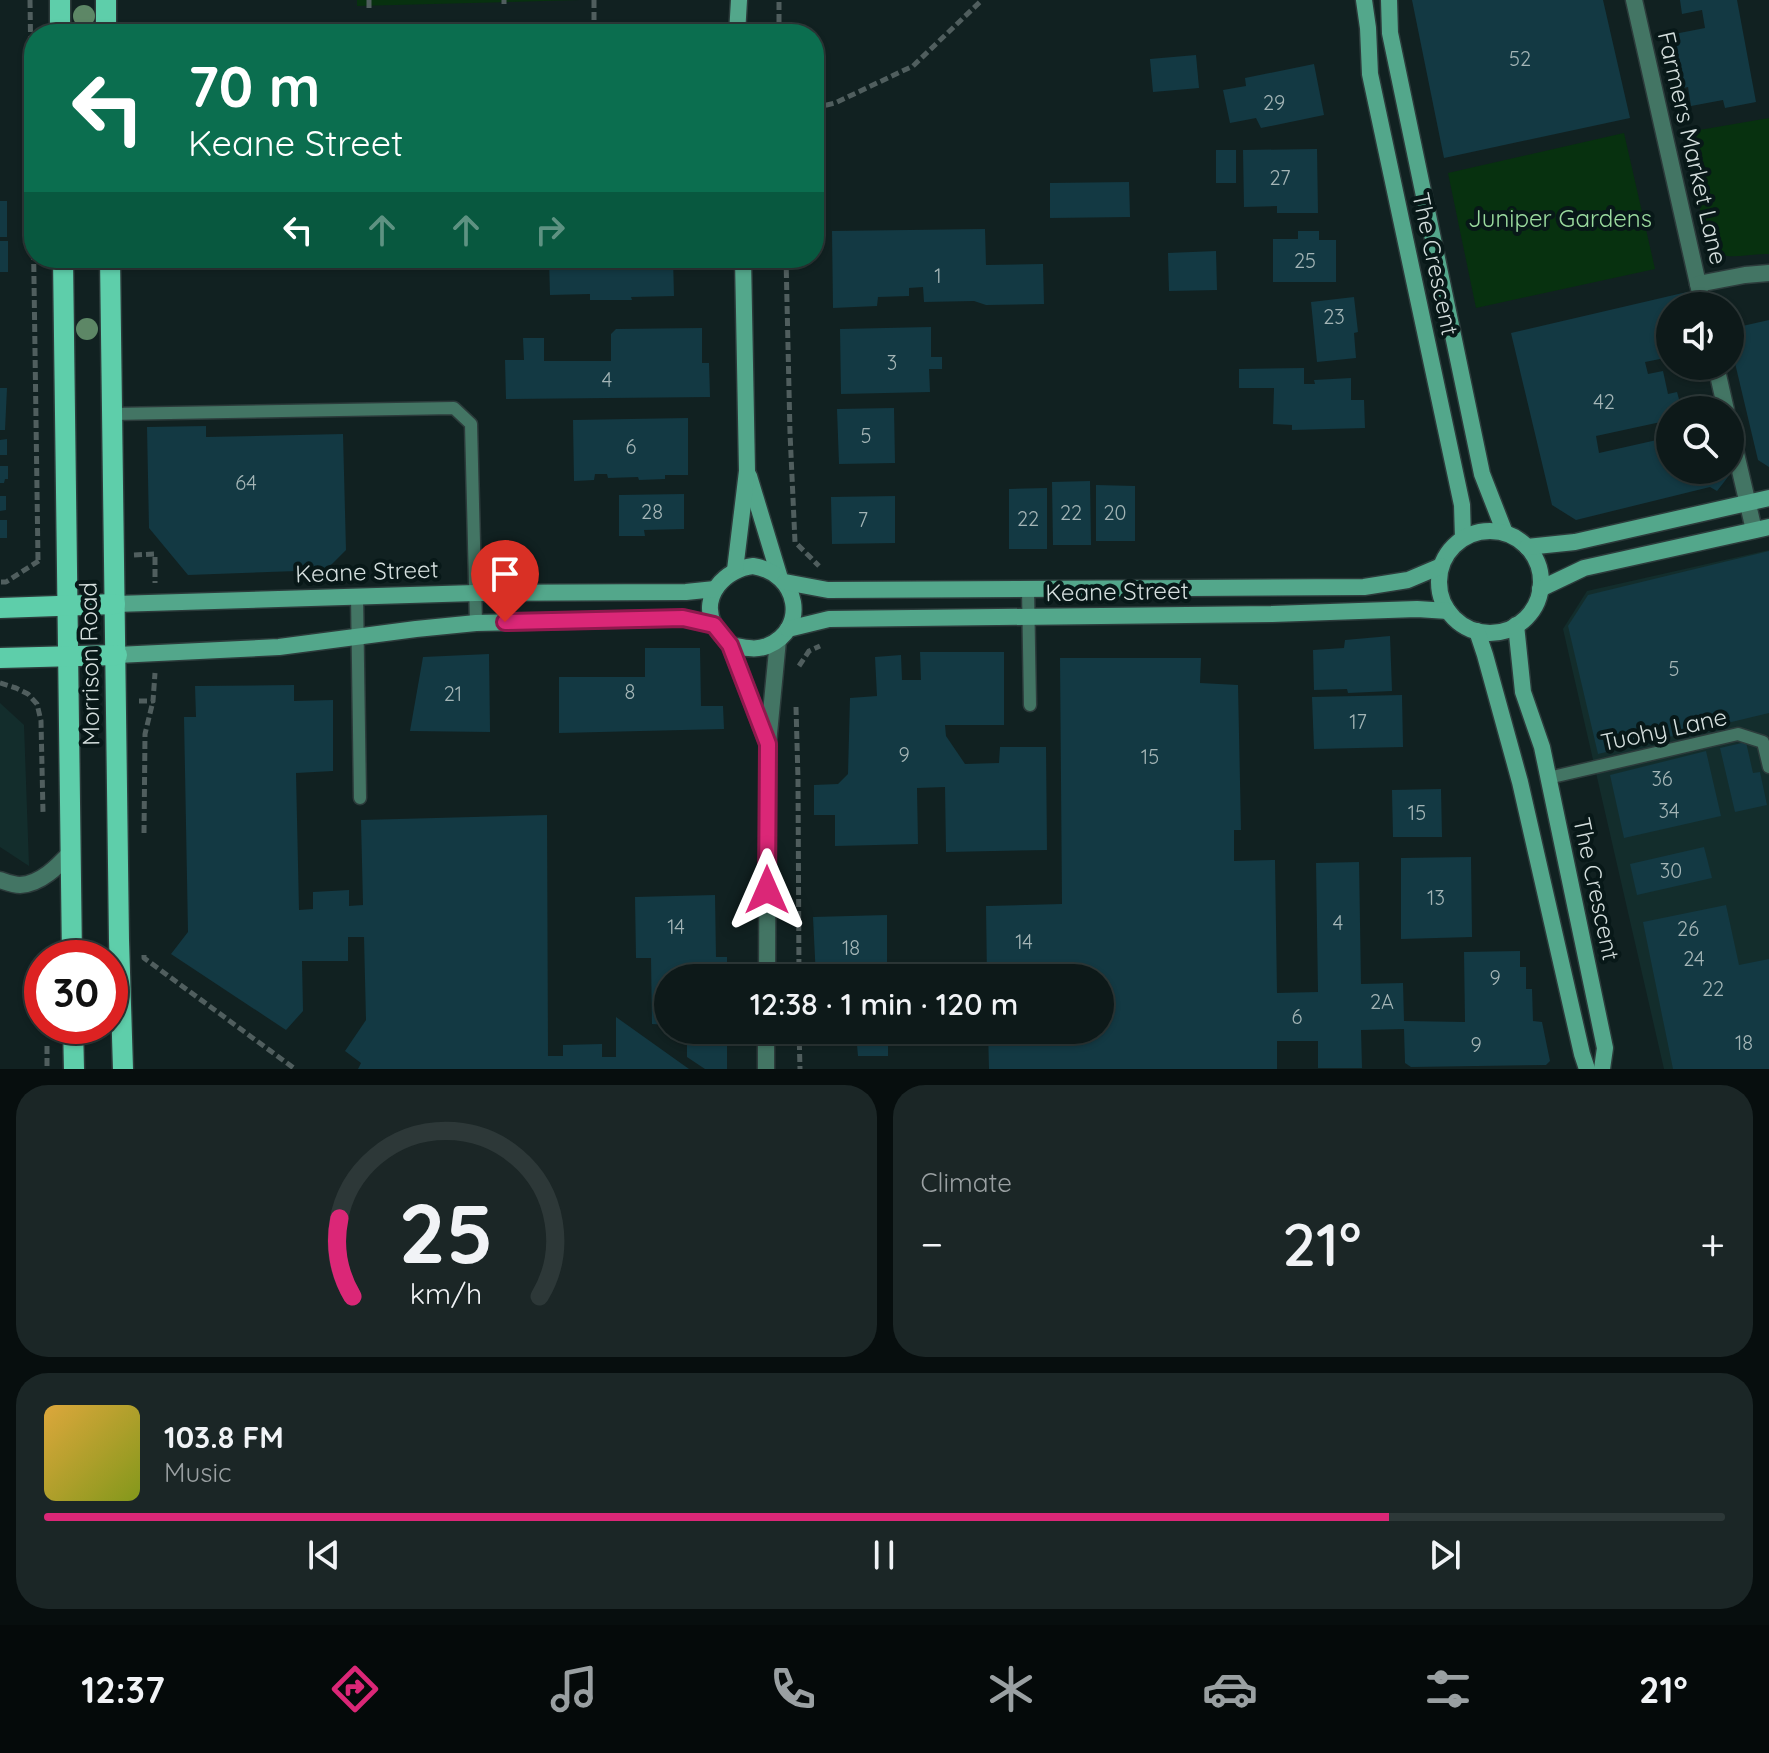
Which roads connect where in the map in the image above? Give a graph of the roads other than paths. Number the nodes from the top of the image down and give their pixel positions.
1 (60, 0) edge
2 (106, 0) edge
3 (739, 0) edge
4 (1364, 0) edge
5 (1389, 0) edge
6 (1634, 0) edge
7 (60, 24) edge
8 (106, 24) edge
9 (738, 24) edge
10 (63, 268) edge
11 (110, 268) edge
12 (743, 268) edge
13 (1769, 273) edge
14 (1698, 284) junction
15 (1700, 292) edge
16 (112, 414) junction
17 (747, 471) junction
18 (1743, 484) edge
19 (1769, 498) edge
20 (1747, 503) junction
21 (1761, 528) edge
22 (1505, 533) junction
23 (1463, 538) junction
24 (1527, 547) junction
25 (1441, 566) junction
26 (735, 570) junction
27 (782, 578) junction
28 (715, 589) junction
29 (1028, 589) junction
30 (1540, 589) junction
31 (475, 593) junction
32 (357, 596) junction
33 (115, 604) junction
34 (69, 606) junction
35 (0, 608) edge
36 (1448, 611) junction
37 (1028, 617) junction
38 (476, 623) junction
39 (714, 625) junction
40 (1516, 625) junction
41 (1477, 631) junction
42 (783, 634) junction
43 (357, 636) junction
44 (730, 645) junction
45 (117, 655) junction
46 (68, 656) junction
47 (0, 658) edge
48 (1030, 705) dead end
49 (768, 744) junction
50 (1769, 767) edge
51 (1548, 778) junction
52 (360, 798) dead end
53 (71, 852) junction
54 (0, 880) edge
55 (72, 940) edge
56 (767, 964) edge
57 (73, 1044) edge
58 (766, 1044) edge
59 (74, 1069) edge
60 (123, 1069) edge
61 (766, 1069) edge
62 (1587, 1069) edge
63 (1602, 1069) edge

1 - 7 main road
2 - 8 main road
3 - 9 street
4 - 23 street, The Crescent
5 - 22 street, The Crescent
6 - 14 street, Farmers Market Lane
10 - 34 main road, Morrison Road
11 - 16 main road, Morrison Road
12 - 17 street
13 - 14 street
14 - 15 street, Farmers Market Lane
16 - 31 lane
16 - 33 main road, Morrison Road
17 - 26 street
17 - 27 street
18 - 20 street
19 - 20 street
20 - 21 street
20 - 24 street
21 - 30 street
22 - 23 street
22 - 24 street
23 - 25 street
24 - 30 street
25 - 29 street, Keane Street
25 - 36 street
26 - 27 street
26 - 28 street
27 - 29 street, Keane Street
27 - 42 street
28 - 31 street, Keane Street
28 - 39 street
29 - 37 lane
30 - 40 street
31 - 32 street, Keane Street
31 - 38 lane
32 - 33 street, Keane Street
32 - 43 lane
33 - 34 main road
33 - 45 main road, Morrison Road
34 - 35 main road
34 - 46 main road, Morrison Road
36 - 37 street, Keane Street
36 - 41 street
37 - 42 street, Keane Street
37 - 48 lane
38 - 39 street
38 - 43 street
39 - 44 street
40 - 41 street
40 - 51 street, The Crescent
41 - 62 street, The Crescent
42 - 44 street
42 - 49 street
43 - 45 street
43 - 52 lane
44 - 49 street
45 - 46 main road
45 - 60 main road, Morrison Road
46 - 47 main road
46 - 53 main road, Morrison Road
49 - 56 street
50 - 51 lane, Tuohy Lane
51 - 63 street, The Crescent
53 - 54 street
53 - 55 main road, Morrison Road
57 - 59 main road
58 - 61 street

